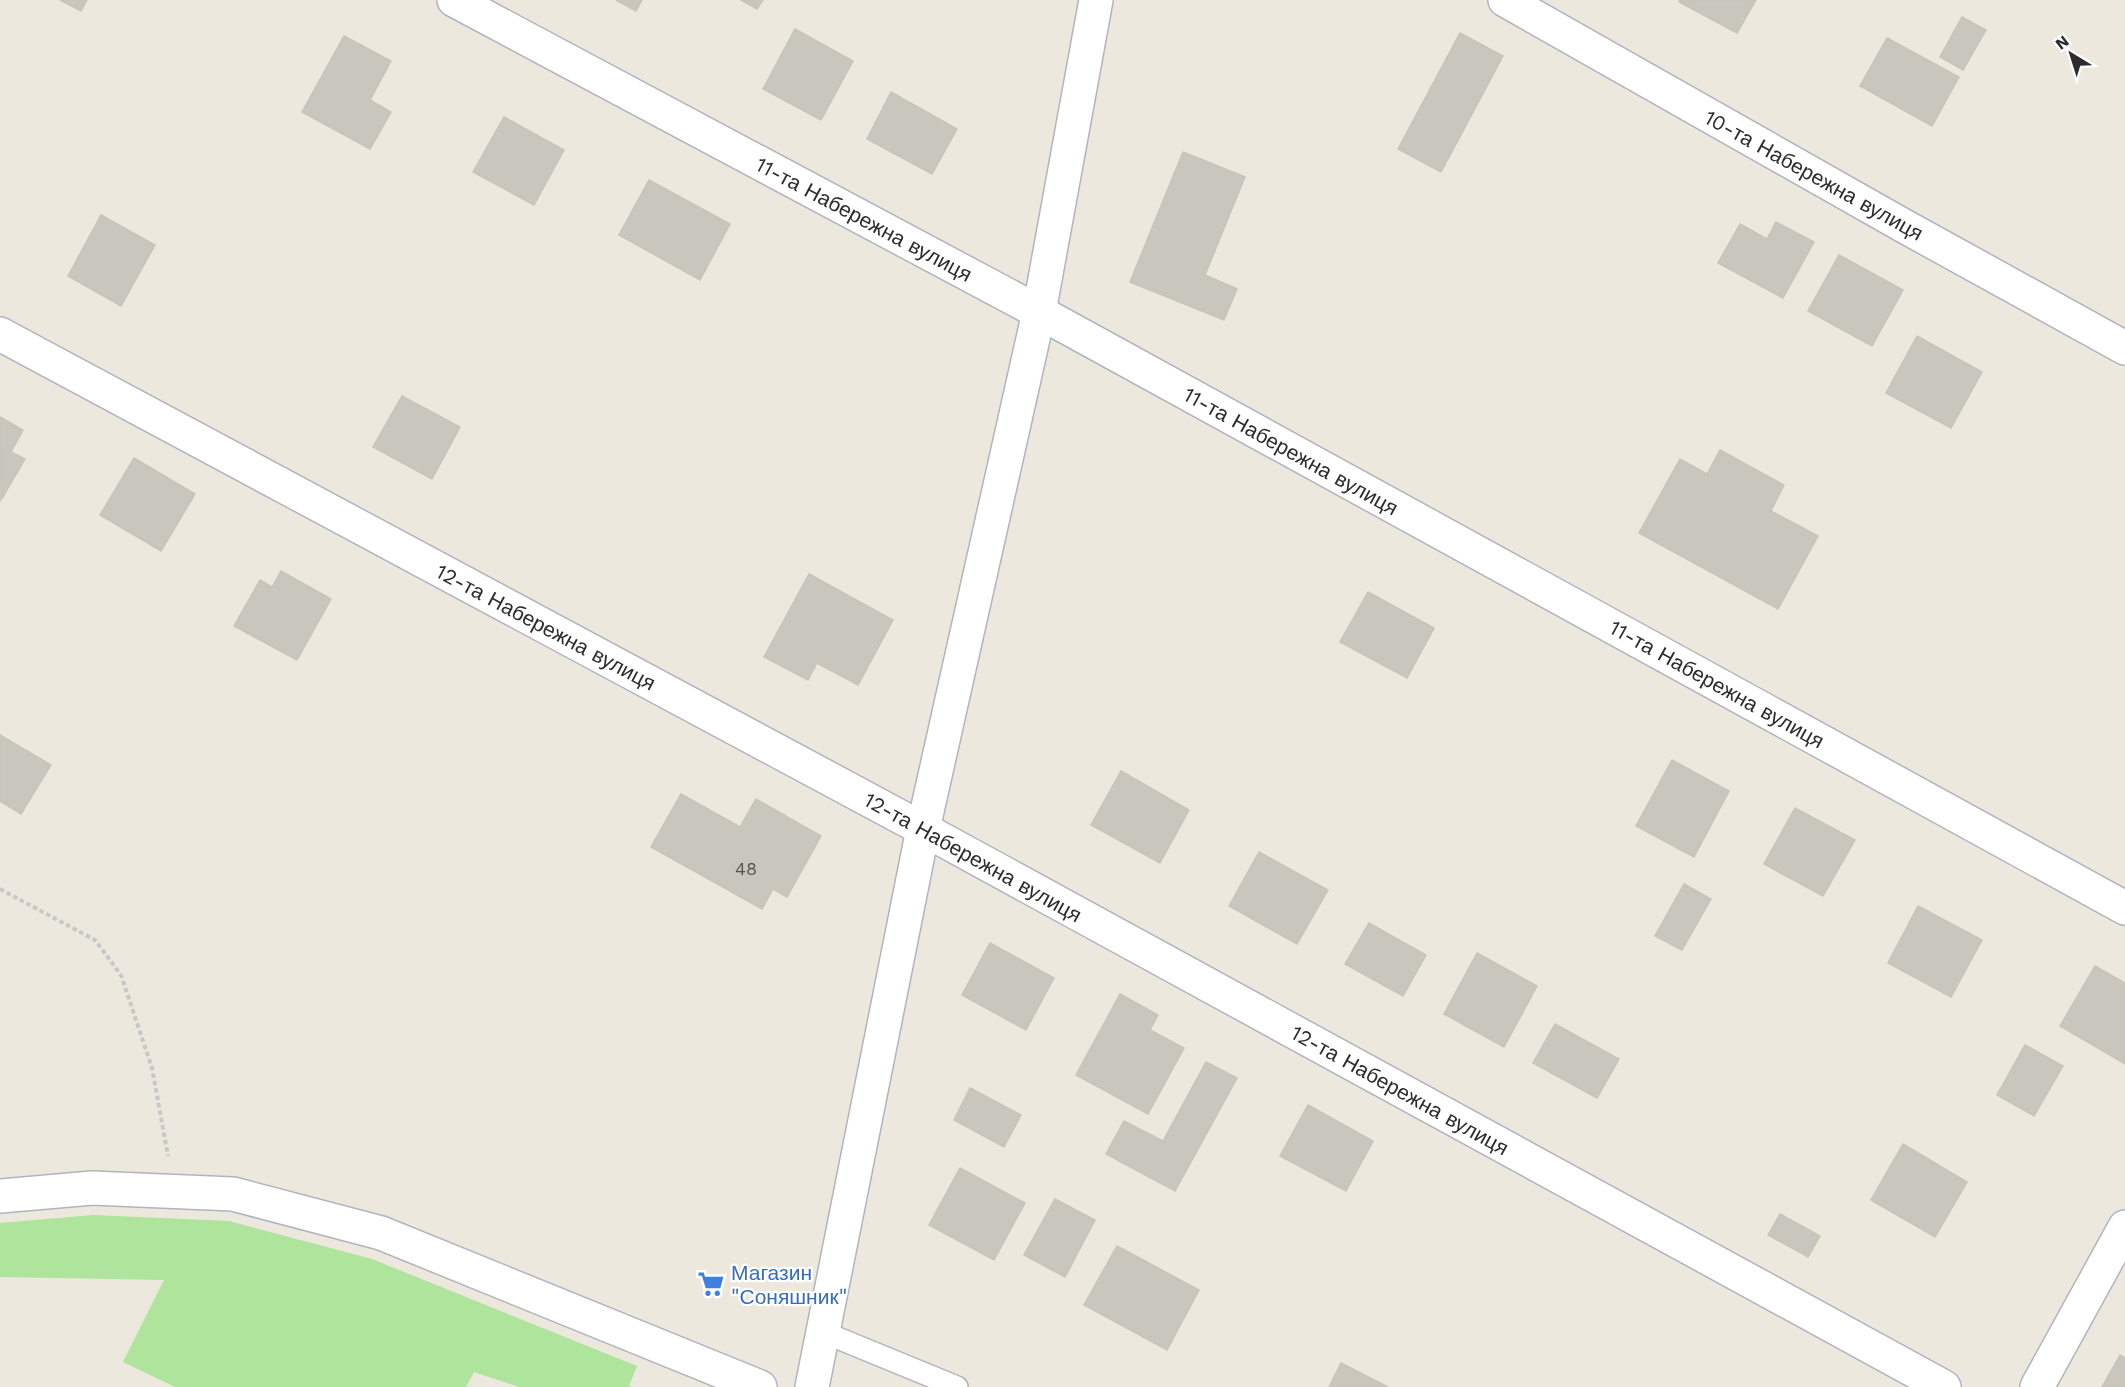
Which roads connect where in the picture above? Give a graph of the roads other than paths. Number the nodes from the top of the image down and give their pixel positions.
1 (454, 0) edge
2 (1096, 0) edge
3 (1505, 0) edge
4 (1039, 312) junction
5 (0, 334) edge
6 (2125, 348) edge
7 (923, 830) junction
8 (2125, 908) edge
9 (0, 1196) edge
10 (2125, 1227) edge
11 (823, 1332) junction
12 (760, 1387) edge
13 (812, 1387) edge
14 (957, 1387) edge
15 (1944, 1387) edge
16 (2037, 1387) edge

1 - 4 street, 11-та Набережна вулиця
2 - 4 street
3 - 6 street, 10-та Набережна вулиця
4 - 7 street
4 - 8 street, 11-та Набережна вулиця
5 - 7 street, 12-та Набережна вулиця
7 - 11 street
7 - 15 street, 12-та Набережна вулиця
9 - 12 street
10 - 16 street
11 - 13 street
11 - 14 lane

